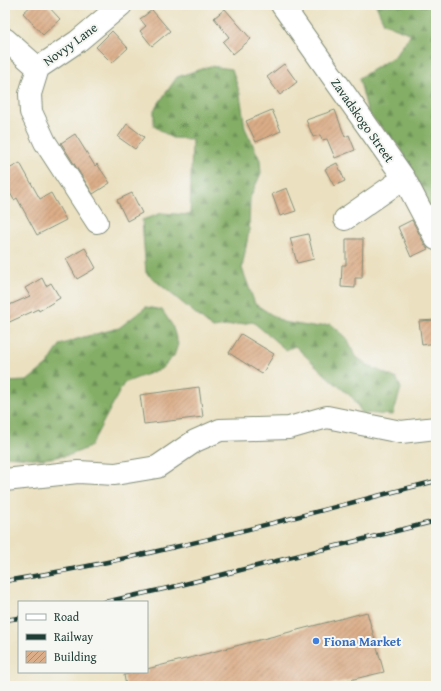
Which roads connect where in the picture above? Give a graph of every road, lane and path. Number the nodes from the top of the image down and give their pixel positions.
1 (121, 5) edge
2 (282, 5) edge
3 (5, 40) edge
4 (38, 68) junction
5 (404, 178) junction
6 (345, 218) dead end
7 (97, 222) dead end
8 (436, 239) edge
9 (436, 428) edge
10 (5, 480) edge

1 - 4 street, Novyy Lane
2 - 5 street, Zavadskogo Street
3 - 4 street
4 - 7 street
5 - 6 street
5 - 8 street, Zavadskogo Street
9 - 10 street

